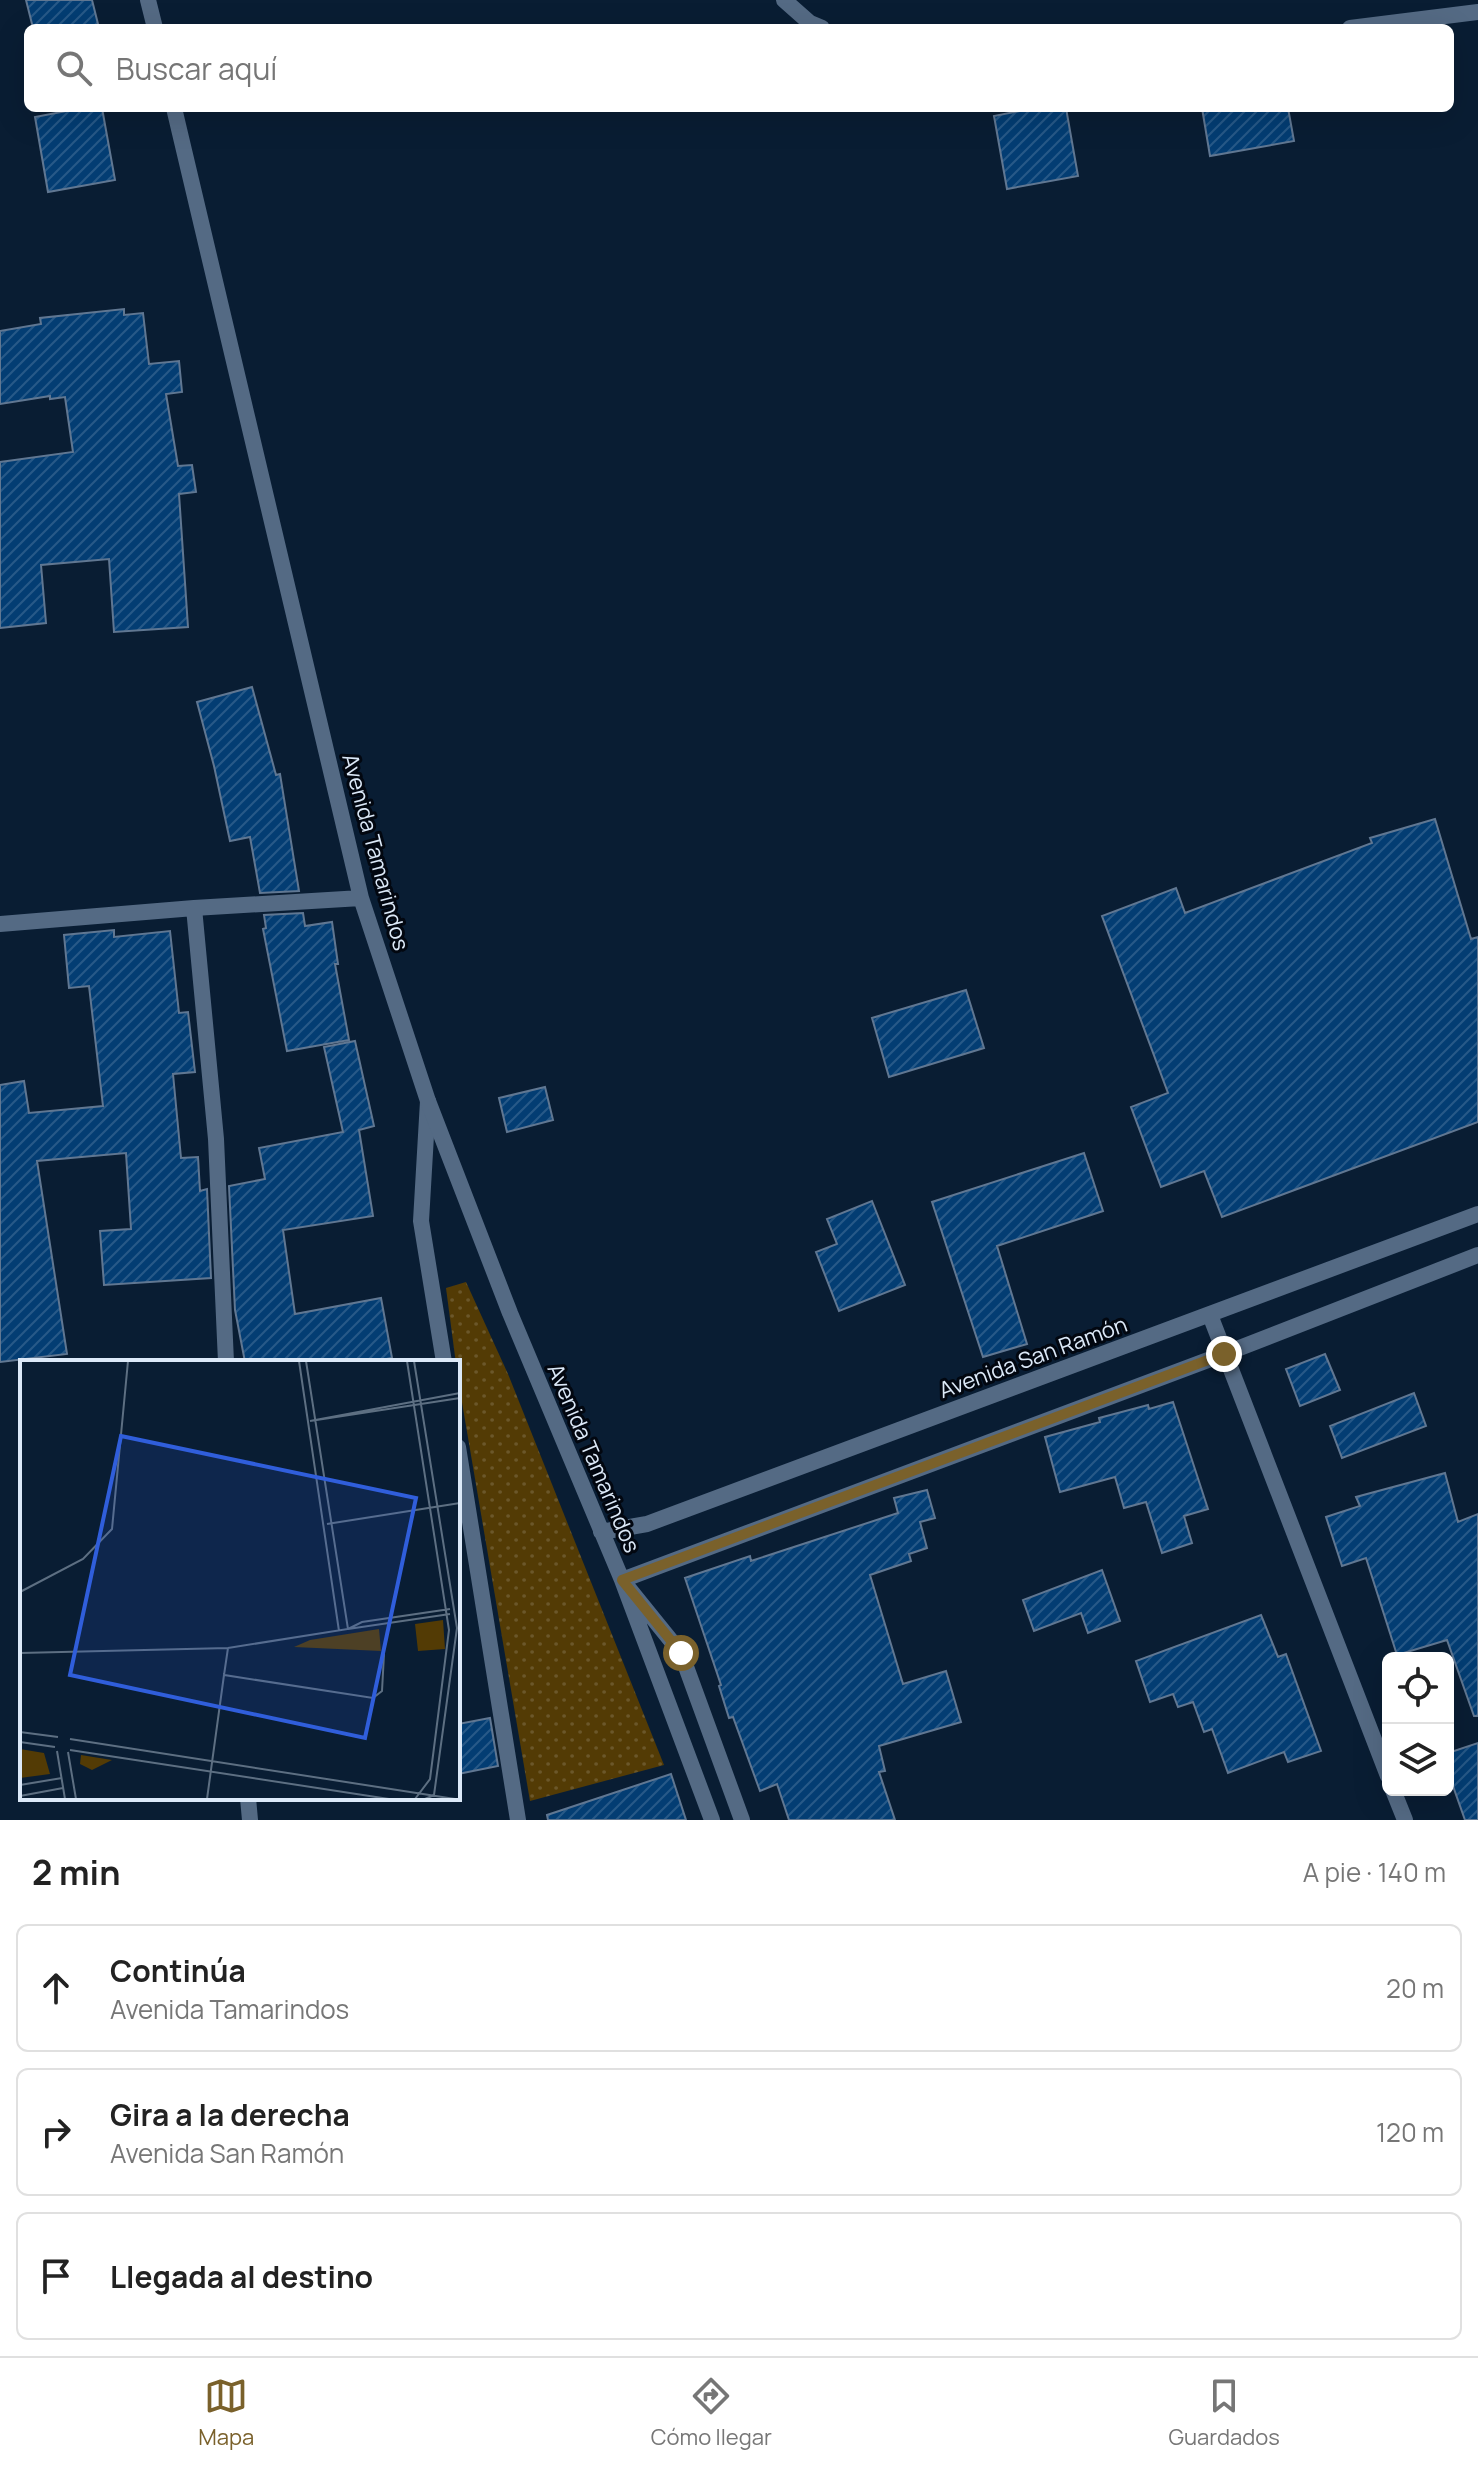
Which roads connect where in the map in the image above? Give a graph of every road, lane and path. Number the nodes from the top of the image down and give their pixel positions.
1 (148, 0) edge
2 (784, 0) edge
3 (1478, 12) edge
4 (154, 24) edge
5 (812, 24) edge
6 (1382, 24) edge
7 (175, 112) edge
8 (361, 898) junction
9 (194, 908) junction
10 (0, 924) edge
11 (428, 1101) junction
12 (1478, 1214) edge
13 (1478, 1255) edge
14 (1210, 1315) junction
15 (1224, 1354) junction
16 (226, 1360) edge
17 (444, 1360) edge
18 (460, 1459) edge
19 (601, 1532) junction
20 (622, 1580) junction
21 (1382, 1761) edge
22 (1395, 1796) edge
23 (248, 1800) edge
24 (250, 1820) edge
25 (518, 1820) edge
26 (712, 1820) edge
27 (742, 1820) edge
28 (1405, 1820) edge

1 - 4 street
2 - 5 street
3 - 6 street
7 - 8 street, Avenida Tamarindos
8 - 9 street
8 - 11 street, Avenida Tamarindos
9 - 10 street
9 - 16 street
11 - 17 street
11 - 19 street, Avenida Tamarindos
12 - 14 street, Avenida San Ramón
13 - 15 street
14 - 15 street
14 - 19 street, Avenida San Ramón
15 - 20 street
15 - 21 street
18 - 25 street
19 - 20 street, Avenida Tamarindos
20 - 26 street, Avenida Tamarindos
20 - 27 street, Avenida Tamarindos
22 - 28 street
23 - 24 street

